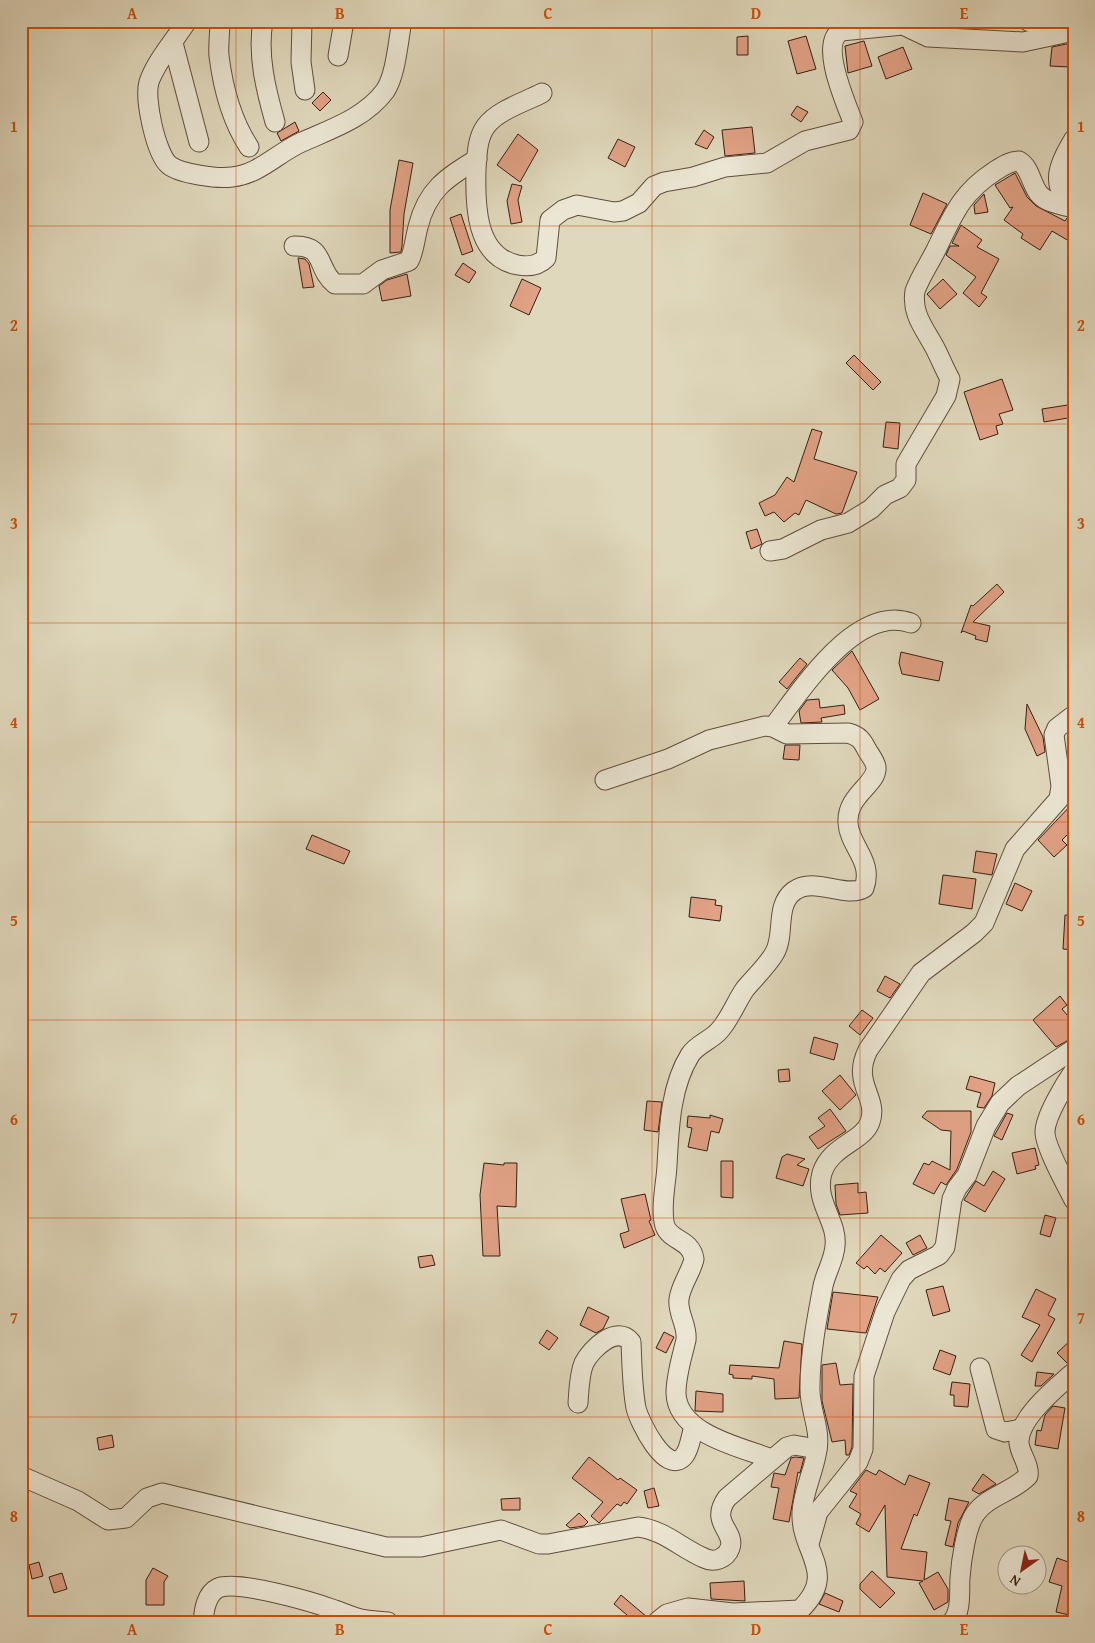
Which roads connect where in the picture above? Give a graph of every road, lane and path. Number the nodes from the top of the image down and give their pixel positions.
1 (188, 21) edge
2 (220, 21) edge
3 (263, 21) edge
4 (302, 21) edge
5 (344, 21) edge
6 (402, 21) edge
7 (1028, 21) edge
8 (1074, 30) edge
9 (173, 44) junction
10 (338, 56) dead end
11 (306, 90) dead end
12 (542, 93) dead end
13 (276, 122) dead end
14 (1074, 139) edge
15 (199, 142) dead end
16 (249, 147) dead end
17 (477, 159) junction
18 (1073, 208) edge
19 (294, 246) dead end
20 (770, 551) dead end
21 (911, 623) dead end
22 (1074, 714) edge
23 (773, 727) junction
24 (605, 780) dead end
25 (1074, 1049) edge
26 (1074, 1071) edge
27 (1074, 1200) edge
28 (980, 1368) dead end
29 (1074, 1372) edge
30 (578, 1403) dead end
31 (694, 1427) junction
32 (1022, 1429) junction
33 (817, 1450) junction
34 (772, 1458) junction
35 (21, 1476) edge
36 (808, 1547) junction
37 (203, 1622) edge
38 (388, 1622) edge
39 (657, 1622) edge
40 (952, 1622) edge

1 - 9 street
2 - 16 street
3 - 13 street
4 - 11 street
5 - 10 street
6 - 9 street
7 - 8 street
8 - 17 street
9 - 15 street
12 - 17 street
14 - 18 street
17 - 19 street
18 - 20 street
21 - 23 street
22 - 33 street
23 - 24 street
23 - 31 street
25 - 36 street
26 - 27 street
28 - 32 street
29 - 32 street
30 - 31 street
31 - 34 street
32 - 40 street
33 - 34 street
33 - 36 street
34 - 35 street
36 - 39 street
37 - 38 street

